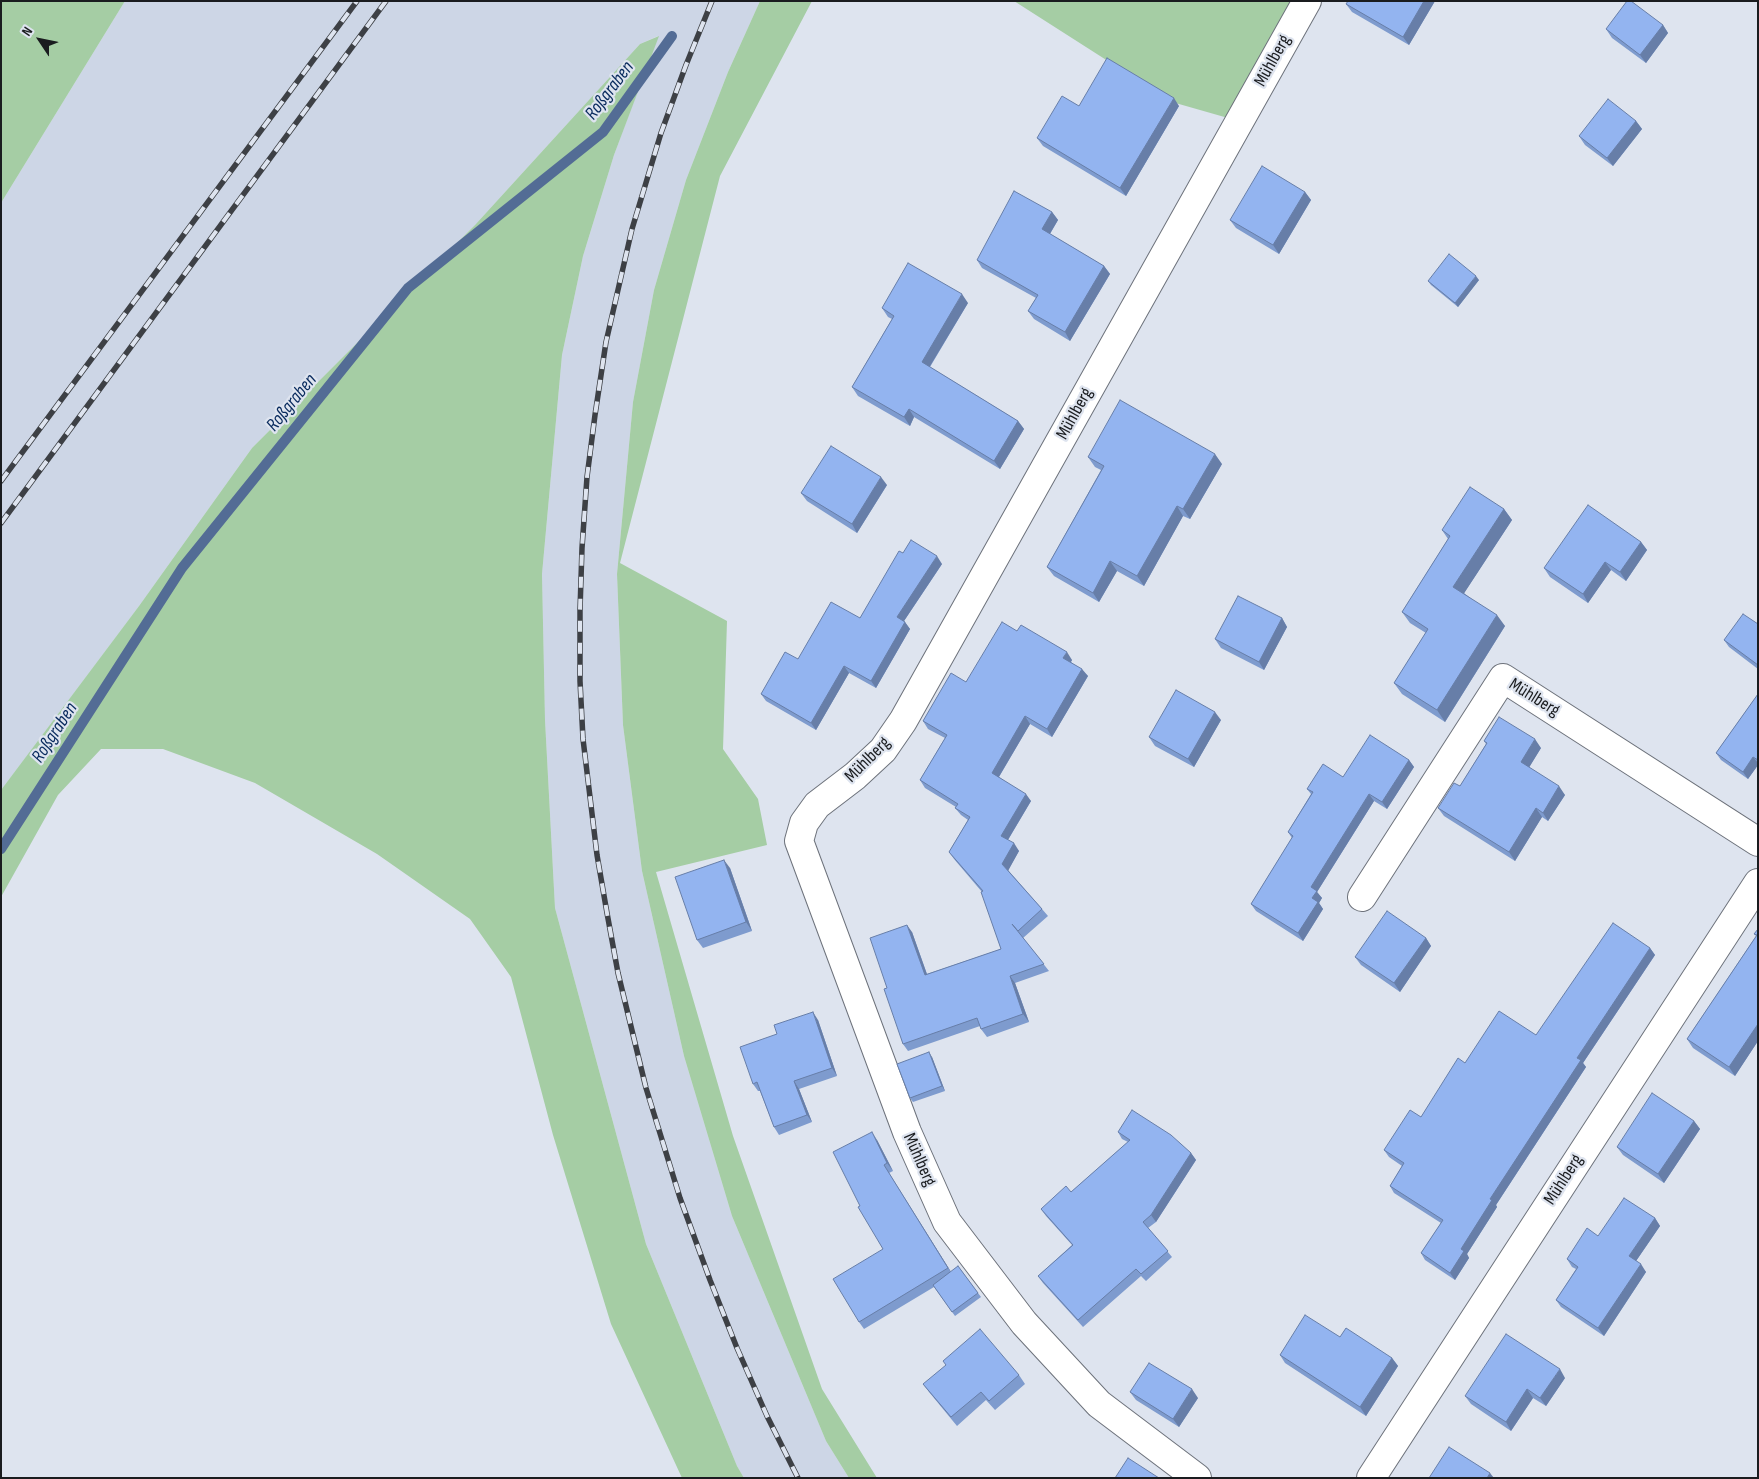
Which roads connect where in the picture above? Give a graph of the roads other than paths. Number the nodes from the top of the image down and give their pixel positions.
1 (1307, 1) edge
2 (1758, 842) edge
3 (1758, 883) edge
4 (1362, 897) dead end
5 (1197, 1478) edge
6 (1370, 1478) edge

1 - 5 street, Mühlberg
2 - 4 street, Mühlberg
3 - 6 street, Mühlberg

